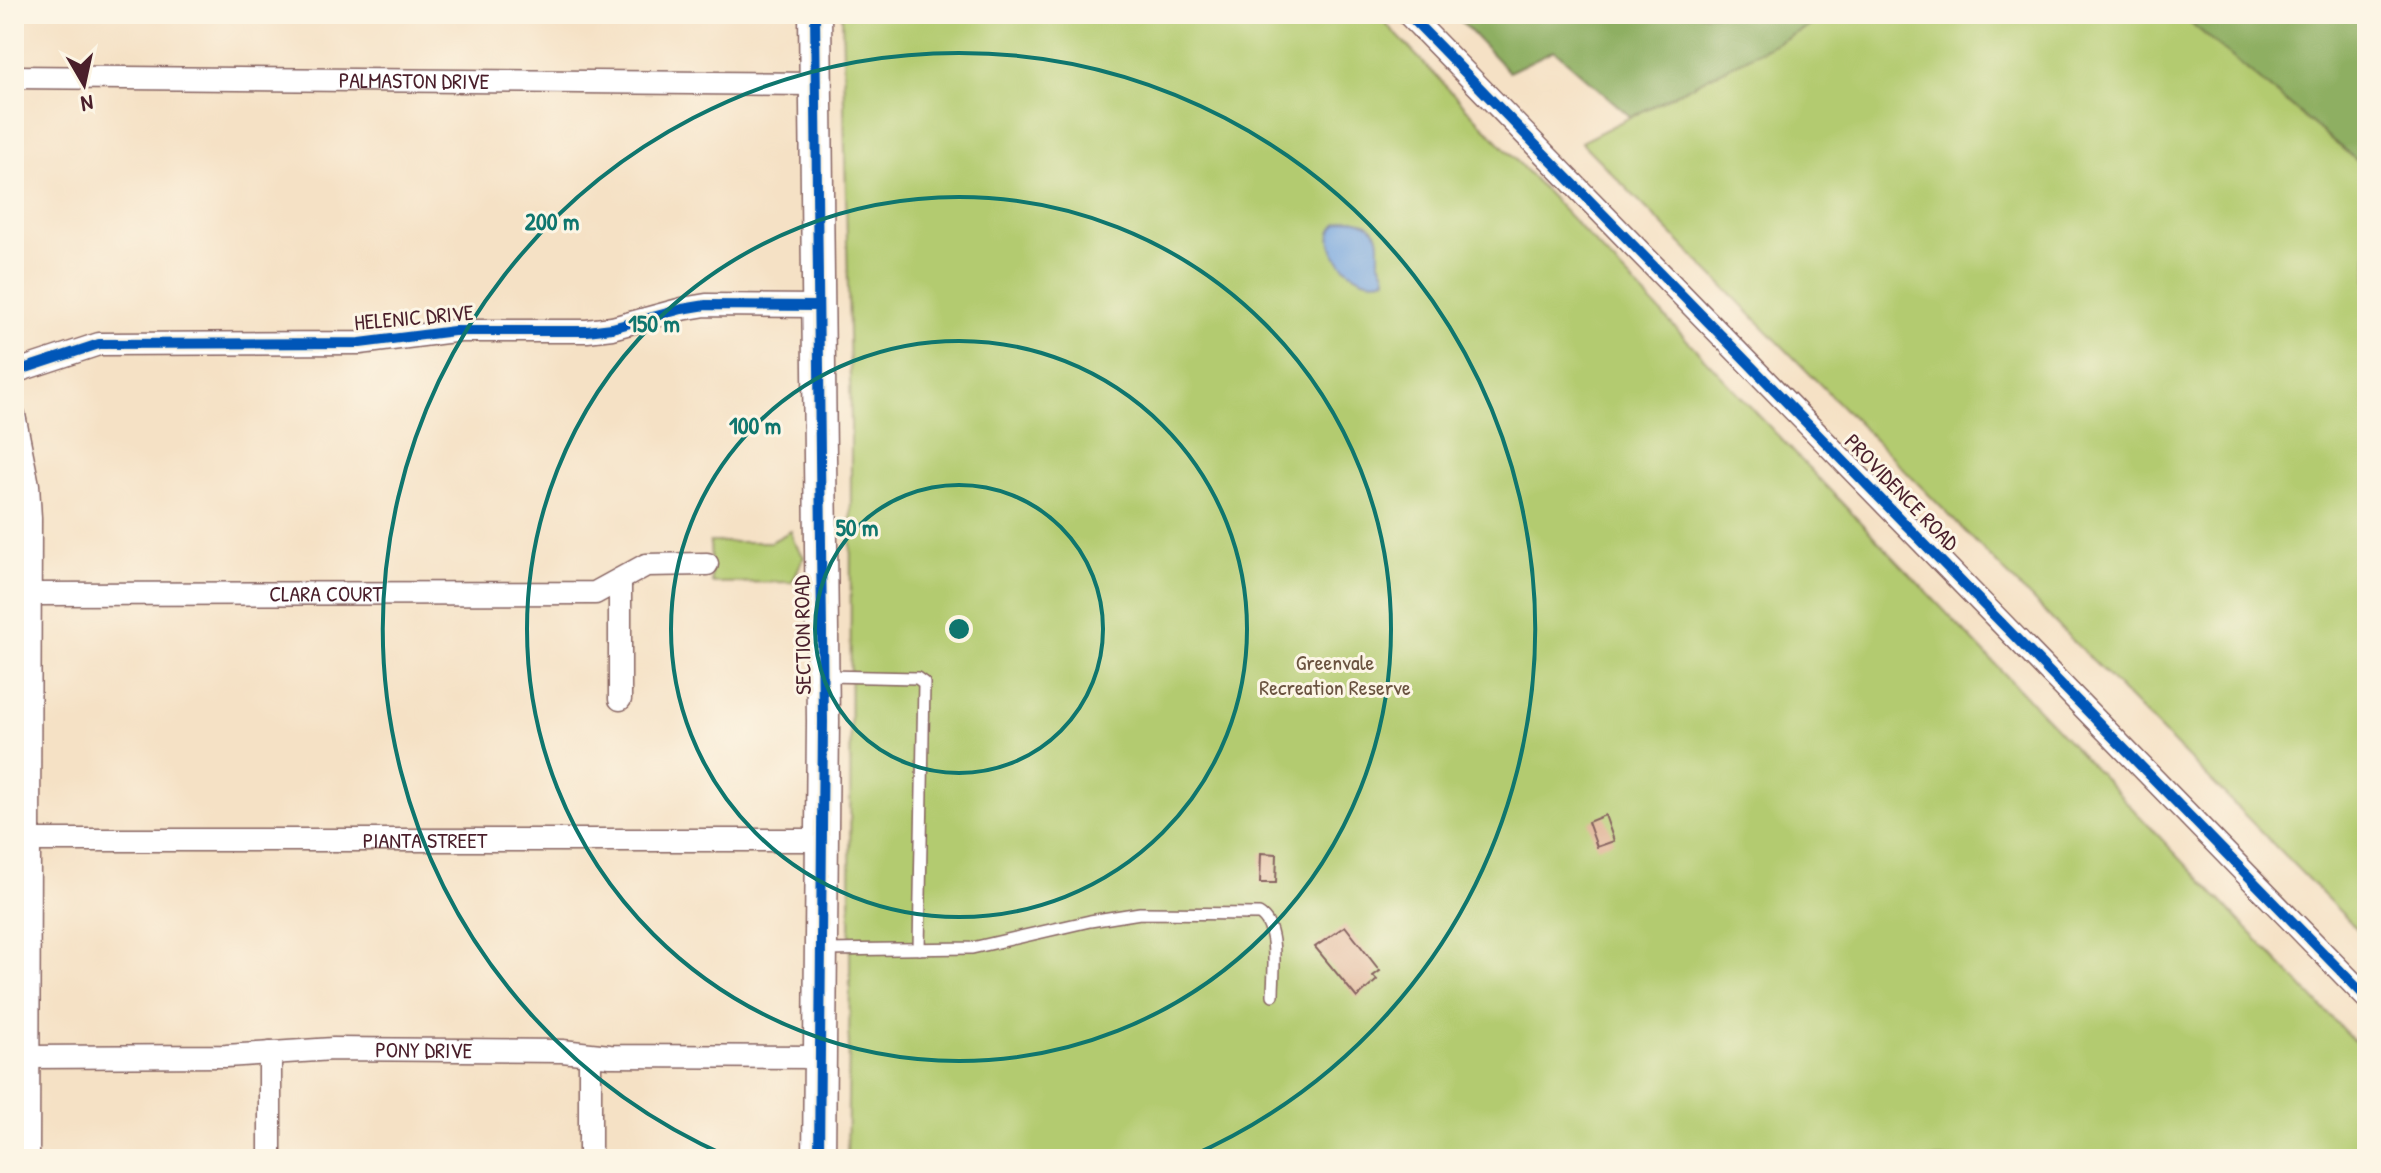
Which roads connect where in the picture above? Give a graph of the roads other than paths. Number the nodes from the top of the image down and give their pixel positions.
1 (815, 14) edge
2 (1408, 14) edge
3 (14, 77) edge
4 (816, 84) junction
5 (818, 306) junction
6 (14, 372) edge
7 (14, 415) edge
8 (707, 564) dead end
9 (620, 580) junction
10 (30, 594) junction
11 (822, 676) junction
12 (620, 699) dead end
13 (29, 840) junction
14 (823, 840) junction
15 (919, 949) junction
16 (821, 950) junction
17 (1273, 995) dead end
18 (2367, 998) edge
19 (270, 1053) junction
20 (590, 1055) junction
21 (28, 1057) junction
22 (820, 1057) junction
23 (28, 1159) edge
24 (270, 1159) edge
25 (590, 1159) edge
26 (819, 1159) edge

1 - 4 street, SECTION ROAD
2 - 18 street, PROVIDENCE ROAD
3 - 4 street, PALMASTON DRIVE
4 - 5 street, SECTION ROAD
5 - 6 street, HELENIC DRIVE
5 - 11 street, SECTION ROAD
7 - 10 street
8 - 9 street, CLARA COURT
9 - 10 street, CLARA COURT
9 - 12 street
10 - 13 street
11 - 14 street, SECTION ROAD
11 - 15 lane
13 - 14 street, PIANTA STREET
13 - 21 street
14 - 16 street, SECTION ROAD
15 - 16 lane
15 - 17 lane
16 - 22 street, SECTION ROAD
19 - 20 street, PONY DRIVE
19 - 21 street, PONY DRIVE
19 - 24 street
20 - 22 street, PONY DRIVE
20 - 25 street
21 - 23 street
22 - 26 street, SECTION ROAD

